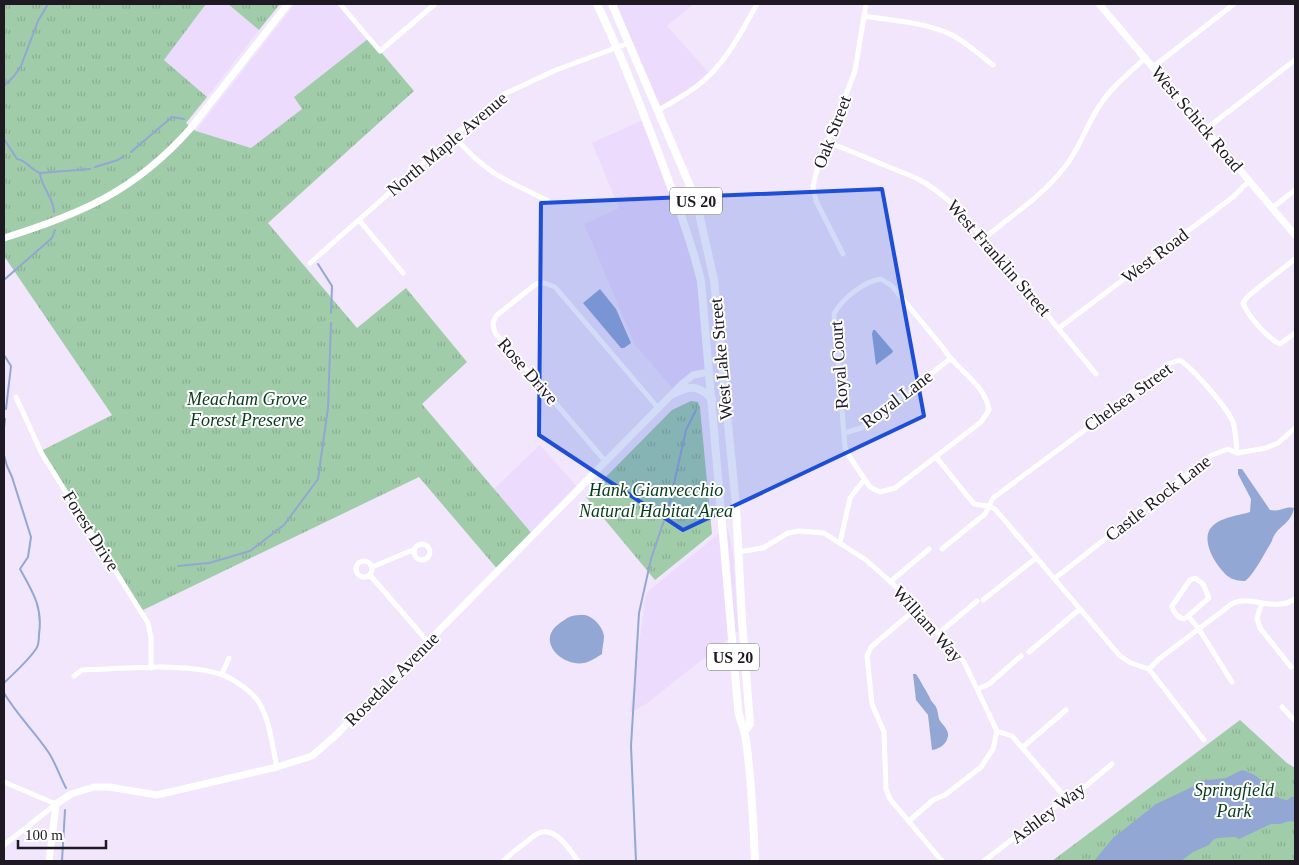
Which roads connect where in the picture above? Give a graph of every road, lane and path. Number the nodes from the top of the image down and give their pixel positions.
1 (288, 4) edge
2 (340, 4) edge
3 (435, 4) edge
4 (597, 4) edge
5 (612, 4) edge
6 (757, 4) edge
7 (866, 4) edge
8 (1234, 4) edge
9 (1102, 5) edge
10 (864, 16) junction
11 (629, 43) junction
12 (617, 47) junction
13 (1145, 58) junction
14 (1295, 60) edge
15 (993, 65) dead end
16 (1153, 67) junction
17 (657, 111) junction
18 (1206, 129) junction
19 (454, 136) junction
20 (828, 142) junction
21 (1249, 181) junction
22 (1295, 190) edge
23 (547, 200) dead end
24 (1272, 208) junction
25 (359, 220) junction
26 (1295, 235) edge
27 (4, 238) edge
28 (983, 239) junction
29 (842, 254) dead end
30 (1295, 259) edge
31 (310, 263) dead end
32 (402, 273) dead end
33 (1059, 328) junction
34 (1295, 333) edge
35 (950, 359) junction
36 (722, 370) junction
37 (709, 372) junction
38 (1096, 374) dead end
39 (673, 394) junction
40 (16, 397) dead end
41 (712, 399) junction
42 (659, 409) junction
43 (1295, 428) edge
44 (844, 433) junction
45 (1237, 453) junction
46 (936, 457) junction
47 (606, 462) junction
48 (864, 480) junction
49 (988, 506) junction
50 (840, 543) junction
51 (415, 549) dead end
52 (929, 549) dead end
53 (942, 549) dead end
54 (738, 552) junction
55 (1036, 558) junction
56 (372, 567) junction
57 (370, 575) junction
58 (1054, 578) junction
59 (890, 582) junction
60 (1295, 599) edge
61 (984, 600) dead end
62 (977, 601) dead end
63 (1262, 603) junction
64 (917, 608) junction
65 (1080, 609) junction
66 (1188, 616) junction
67 (1199, 629) junction
68 (939, 633) junction
69 (428, 642) junction
70 (1029, 652) dead end
71 (1021, 656) dead end
72 (229, 658) dead end
73 (1291, 667) dead end
74 (151, 668) junction
75 (1149, 669) junction
76 (222, 674) junction
77 (74, 676) dead end
78 (1232, 682) dead end
79 (978, 689) junction
80 (1282, 707) dead end
81 (1066, 710) dead end
82 (1295, 721) edge
83 (745, 731) junction
84 (997, 731) junction
85 (1204, 740) dead end
86 (1023, 747) junction
87 (1112, 764) dead end
88 (277, 767) junction
89 (4, 782) edge
90 (1066, 798) junction
91 (56, 804) junction
92 (909, 821) junction
93 (4, 845) edge
94 (49, 861) edge
95 (504, 861) edge
96 (578, 861) edge
97 (755, 861) edge
98 (942, 861) edge
99 (984, 861) edge

1 - 27 street
2 - 3 street
4 - 12 main road, West Lake Street / US 20
5 - 11 main road, West Lake Street / US 20
6 - 17 street
7 - 10 street, Oak Street
8 - 16 street
9 - 13 street, West Schick Road
10 - 15 street
10 - 20 street, Oak Street
11 - 12 street, North Maple Avenue
11 - 17 main road, West Lake Street / US 20
12 - 19 street, North Maple Avenue
12 - 37 main road, West Lake Street / US 20
13 - 16 street, West Schick Road
13 - 28 street
14 - 18 street
16 - 18 street, West Schick Road
17 - 36 main road, West Lake Street / US 20
18 - 21 street, West Schick Road
19 - 23 street
19 - 25 street, North Maple Avenue
20 - 28 street, West Franklin Street
20 - 29 street, Oak Street
21 - 24 street, West Schick Road
21 - 33 street, West Road
22 - 24 street
24 - 26 street, West Schick Road
25 - 31 street, North Maple Avenue
25 - 32 street
28 - 33 street, West Franklin Street
30 - 34 street
33 - 38 street, West Franklin Street
35 - 44 street, Royal Lane
35 - 44 street, Royal Court
35 - 46 street, Royal Lane
36 - 37 main road
36 - 54 main road, West Lake Street / US 20
37 - 39 street, Rosedale Avenue
37 - 41 main road, West Lake Street / US 20
39 - 41 main road
39 - 42 street, Rosedale Avenue
40 - 74 street, Forest Drive
41 - 83 main road, West Lake Street / US 20
42 - 47 street, Rosedale Avenue
42 - 47 street, Rose Drive
43 - 45 street, Castle Rock Lane
44 - 48 street, Royal Lane
45 - 49 street, Chelsea Street
45 - 58 street, Castle Rock Lane
46 - 48 street, Royal Lane
46 - 49 street
47 - 69 street, Rosedale Avenue
48 - 50 street
49 - 53 street
49 - 55 street
50 - 54 street, William Way
50 - 59 street, William Way
51 - 56 street
52 - 59 street
54 - 83 main road, West Lake Street / US 20
55 - 58 street
55 - 61 street
56 - 57 street
56 - 57 street
57 - 69 street
58 - 65 street
59 - 64 street, William Way
60 - 63 street
62 - 68 street
63 - 67 street
63 - 73 street
64 - 68 street, William Way
64 - 92 street
65 - 70 street
65 - 75 street
66 - 66 street
66 - 67 street
67 - 75 street
67 - 78 street
68 - 79 street, William Way
69 - 88 street, Rosedale Avenue
71 - 79 street
72 - 76 street
74 - 76 street
74 - 77 street
75 - 85 street
76 - 88 street
79 - 84 street, William Way
80 - 82 street
81 - 86 street
83 - 97 main road, West Lake Street / US 20
84 - 86 street
84 - 92 street
86 - 90 street
87 - 90 street, Ashley Way
88 - 91 street, Rosedale Avenue
89 - 91 street
90 - 99 street, Ashley Way
91 - 93 street, Rosedale Avenue
91 - 94 street
92 - 98 street
95 - 96 street

